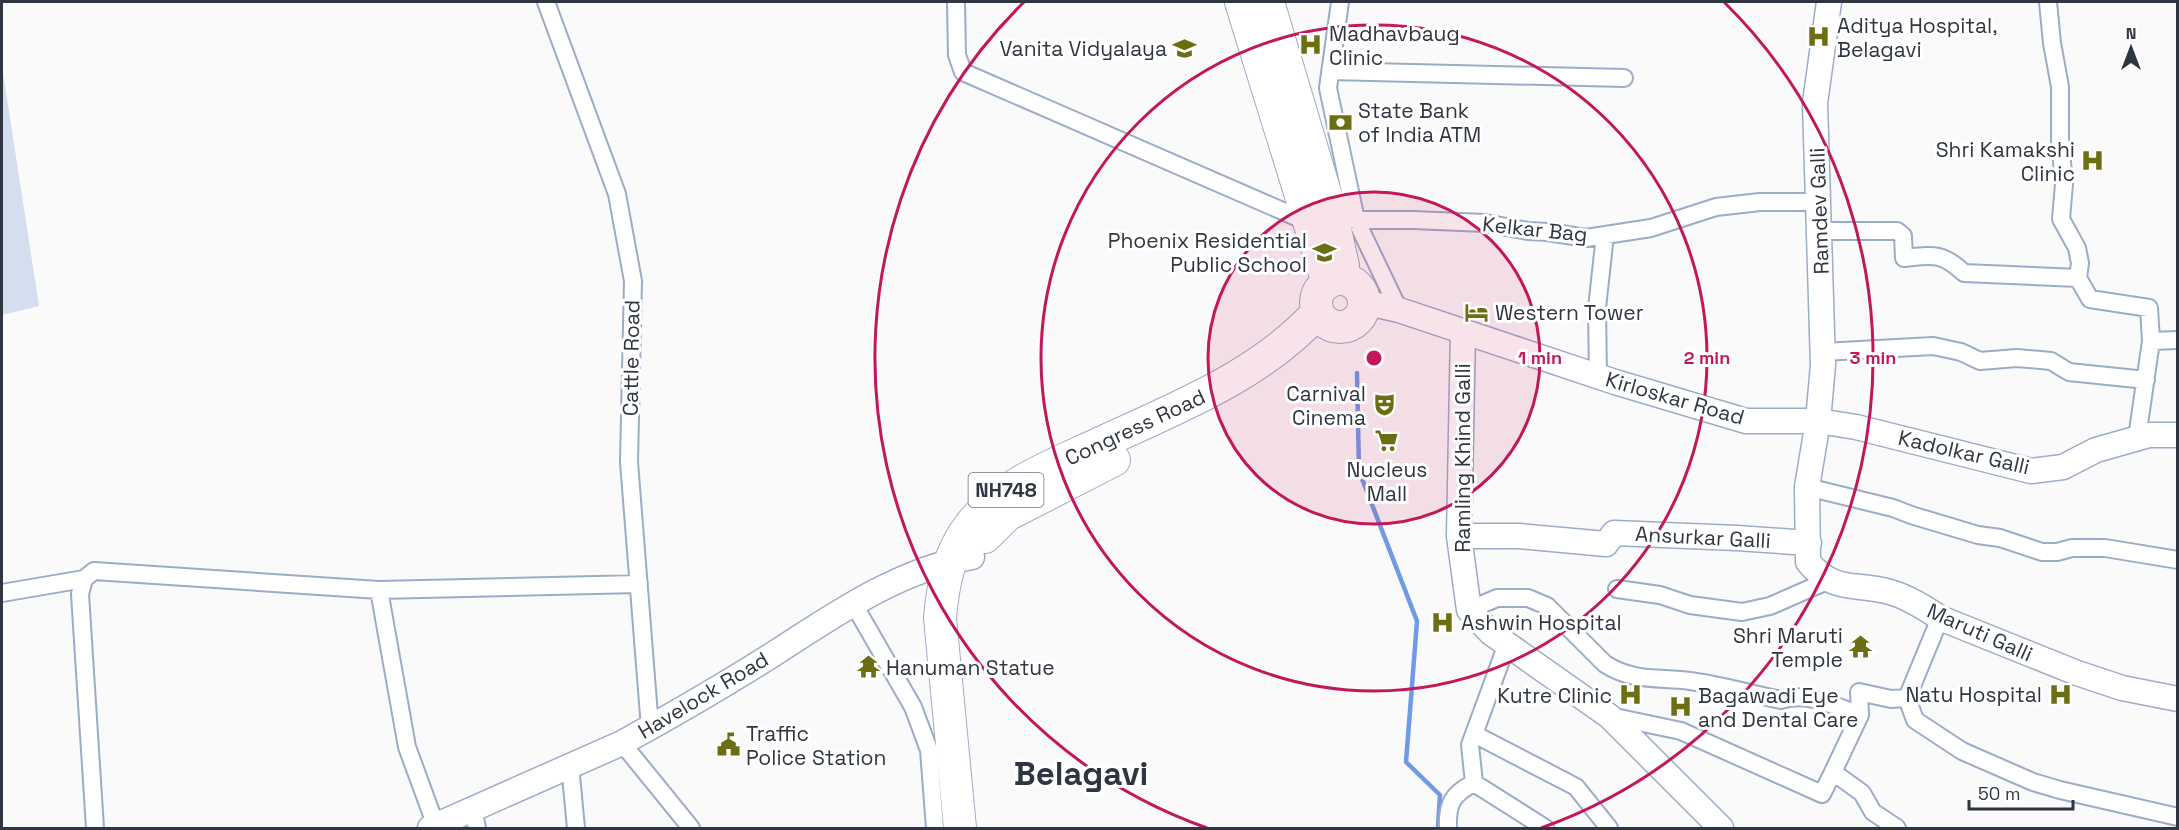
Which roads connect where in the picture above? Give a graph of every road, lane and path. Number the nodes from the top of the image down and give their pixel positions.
1 (546, 2) edge
2 (956, 2) edge
3 (1241, 2) edge
4 (1268, 2) edge
5 (1340, 2) edge
6 (1829, 2) edge
7 (2048, 2) edge
8 (1330, 71) junction
9 (1624, 78) dead end
10 (1819, 202) junction
11 (1333, 220) junction
12 (1820, 231) junction
13 (1605, 235) junction
14 (2078, 278) junction
15 (1346, 288) junction
16 (1399, 310) junction
17 (1325, 319) junction
18 (1463, 331) junction
19 (2178, 340) edge
20 (2151, 341) junction
21 (1823, 352) junction
22 (1598, 376) junction
23 (2146, 380) junction
24 (1818, 421) junction
25 (2178, 435) edge
26 (2137, 438) junction
27 (1807, 487) junction
28 (1459, 536) junction
29 (1809, 543) junction
30 (960, 559) junction
31 (2178, 560) edge
32 (84, 579) junction
33 (1827, 581) junction
34 (639, 584) junction
35 (1617, 589) dead end
36 (379, 590) junction
37 (2, 592) edge
38 (853, 603) junction
39 (1469, 610) junction
40 (1940, 618) junction
41 (1507, 644) junction
42 (1907, 698) junction
43 (2178, 699) edge
44 (1860, 715) junction
45 (1609, 716) junction
46 (650, 728) junction
47 (1474, 734) junction
48 (622, 742) junction
49 (570, 765) junction
50 (1833, 772) junction
51 (1474, 783) junction
52 (2178, 817) edge
53 (475, 819) edge
54 (433, 827) edge
55 (95, 828) edge
56 (576, 828) edge
57 (691, 828) edge
58 (935, 828) edge
59 (960, 828) edge
60 (976, 828) edge
61 (1448, 828) edge
62 (1545, 828) edge
63 (1609, 828) edge
64 (1721, 828) edge
65 (1897, 828) edge

1 - 34 street, Cattle Road
2 - 11 street
3 - 11 highway
4 - 11 highway
5 - 8 street
6 - 10 street, Ramdev Galli
7 - 14 street
8 - 9 street
8 - 11 street
10 - 12 street, Ramdev Galli
10 - 13 street, Kelkar Bag
11 - 13 street, Kelkar Bag
11 - 15 highway
11 - 16 street
12 - 14 street
12 - 21 street, Ramdev Galli
13 - 22 street
14 - 20 street
15 - 16 street, Kirloskar Road
15 - 17 highway
15 - 17 highway, NH748
16 - 18 street, Kirloskar Road
17 - 30 highway, Congress Road / NH748
18 - 22 street, Kirloskar Road
18 - 28 street, Ramling Khind Galli
19 - 20 street
20 - 23 street
21 - 23 street
21 - 24 street, Ramdev Galli
22 - 24 street, Kirloskar Road
23 - 26 street
24 - 26 street, Kadolkar Galli
24 - 27 street, Ramdev Galli
25 - 26 street, Kadolkar Galli
27 - 29 street, Ramdev Galli
27 - 31 street
28 - 29 street, Ansurkar Galli
28 - 39 street, Ramling Khind Galli
29 - 33 street
30 - 38 street, Havelock Road
30 - 59 highway, Congress Road / NH748
30 - 60 highway, Congress Road / NH748
32 - 36 street
32 - 37 street
32 - 55 street
33 - 35 street
33 - 40 street, Maruti Galli
34 - 36 street
34 - 46 street, Cattle Road
36 - 54 street
38 - 46 street, Havelock Road
38 - 58 street
39 - 41 street
39 - 44 street
40 - 42 street
40 - 43 street, Maruti Galli
41 - 45 street
41 - 47 street
42 - 44 street
42 - 52 street
44 - 50 street
45 - 50 street
45 - 64 street
46 - 48 street, Havelock Road
47 - 51 street
47 - 63 street
48 - 49 street, Havelock Road
48 - 57 street
49 - 53 street, Havelock Road
49 - 56 street
50 - 65 street
51 - 61 street
51 - 62 street
53 - 54 street, Havelock Road

